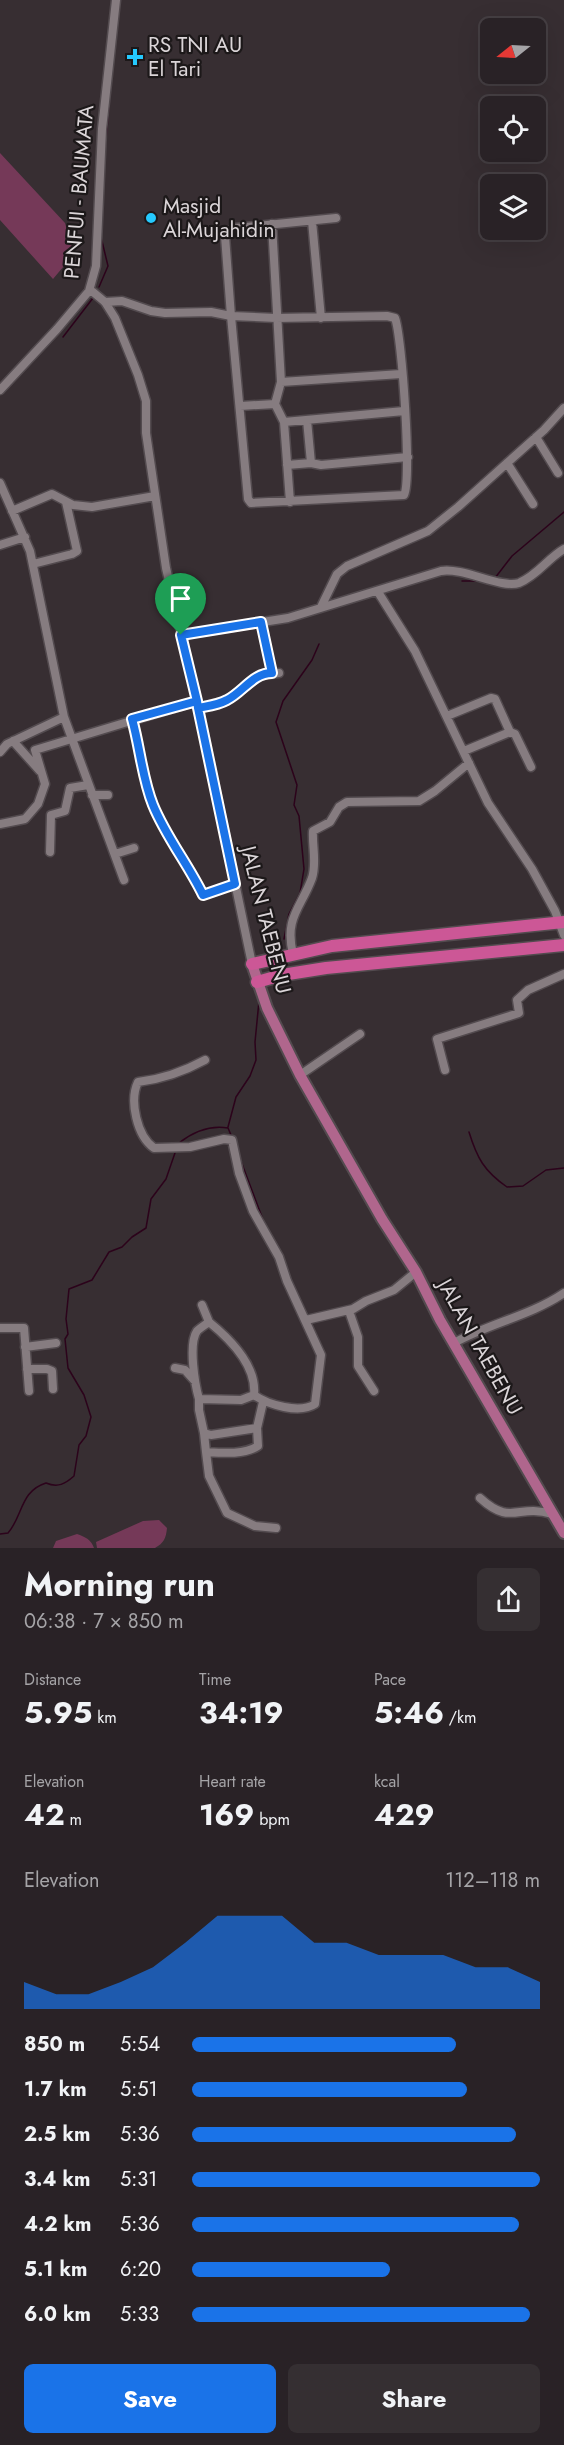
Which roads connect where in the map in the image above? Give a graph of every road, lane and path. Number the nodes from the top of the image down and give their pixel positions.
1 (116, 0) edge
2 (336, 218) dead end
3 (312, 221) junction
4 (272, 224) junction
5 (93, 292) junction
6 (105, 302) junction
7 (231, 316) junction
8 (276, 318) junction
9 (321, 318) junction
10 (401, 374) junction
11 (281, 382) junction
12 (0, 390) edge
13 (275, 404) junction
14 (240, 406) junction
15 (564, 409) edge
16 (404, 411) junction
17 (307, 420) junction
18 (284, 422) junction
19 (536, 437) junction
20 (408, 457) junction
21 (311, 463) junction
22 (507, 463) junction
23 (287, 465) junction
24 (558, 473) dead end
25 (0, 483) edge
26 (155, 496) junction
27 (66, 502) junction
28 (290, 502) junction
29 (533, 504) dead end
30 (12, 511) junction
31 (25, 537) junction
32 (0, 545) edge
33 (564, 549) edge
34 (33, 564) junction
35 (378, 592) junction
36 (321, 607) junction
37 (261, 622) junction
38 (181, 635) junction
39 (197, 704) junction
40 (447, 716) junction
41 (63, 717) junction
42 (132, 719) junction
43 (510, 732) junction
44 (71, 738) junction
45 (13, 741) junction
46 (0, 752) edge
47 (464, 752) junction
48 (469, 763) junction
49 (531, 767) dead end
50 (42, 774) junction
51 (88, 785) junction
52 (92, 795) junction
53 (108, 795) dead end
54 (0, 824) edge
55 (134, 848) dead end
56 (50, 852) dead end
57 (116, 854) junction
58 (124, 880) dead end
59 (235, 884) junction
60 (562, 923) edge
61 (564, 935) edge
62 (564, 945) edge
63 (293, 954) junction
64 (252, 964) junction
65 (564, 974) edge
66 (258, 986) junction
67 (360, 1034) dead end
68 (205, 1060) dead end
69 (445, 1070) dead end
70 (300, 1075) junction
71 (416, 1272) junction
72 (564, 1293) edge
73 (202, 1305) dead end
74 (349, 1311) junction
75 (306, 1320) junction
76 (209, 1322) junction
77 (0, 1328) edge
78 (56, 1343) dead end
79 (454, 1343) junction
80 (25, 1347) junction
81 (175, 1368) dead end
82 (27, 1369) junction
83 (195, 1380) junction
84 (52, 1389) dead end
85 (29, 1391) dead end
86 (374, 1392) dead end
87 (254, 1395) junction
88 (200, 1399) junction
89 (263, 1402) junction
90 (257, 1428) junction
91 (204, 1433) junction
92 (206, 1452) junction
93 (480, 1498) dead end
94 (552, 1514) junction
95 (276, 1528) dead end
96 (564, 1533) edge

1 - 5 street, PENFUI - BAUMATA
2 - 3 street
3 - 4 street
3 - 9 street
4 - 7 street
4 - 8 street
5 - 6 street, JALAN TAEBENU
5 - 12 street, PENFUI - BAUMATA
6 - 7 street
6 - 26 street, JALAN TAEBENU
7 - 8 street
7 - 14 street
8 - 9 street
8 - 11 street
9 - 10 street
10 - 11 street
10 - 16 street
11 - 13 street
13 - 14 street
13 - 18 street
14 - 28 street
15 - 19 street
16 - 17 street
16 - 20 street
17 - 18 street
17 - 21 street
18 - 23 street
19 - 22 street
19 - 24 street
20 - 21 street
20 - 28 street
21 - 23 street
22 - 29 street
22 - 36 street
23 - 28 street
25 - 30 street
26 - 27 street
26 - 38 street, JALAN TAEBENU
27 - 30 street
27 - 34 street
30 - 31 street
31 - 32 street
31 - 34 street
33 - 35 street
34 - 41 street
35 - 36 street
35 - 40 street
36 - 37 street
37 - 38 street
37 - 39 street
38 - 39 street, JALAN TAEBENU
39 - 42 street
39 - 59 street, JALAN TAEBENU
40 - 43 street
40 - 47 street
41 - 44 street
41 - 45 street
42 - 44 street
42 - 59 street
43 - 47 street
43 - 49 street
44 - 50 street
44 - 51 street
45 - 46 street
45 - 50 street
47 - 48 street
48 - 60 street
48 - 63 street
50 - 54 street
51 - 52 street
51 - 56 street
52 - 53 street
52 - 57 street
55 - 57 street
57 - 58 street
59 - 64 street, JALAN TAEBENU
60 - 61 street
60 - 63 highway
62 - 66 highway
63 - 64 highway
64 - 66 main road, JALAN TAEBENU
65 - 69 street
66 - 70 main road, JALAN TAEBENU
67 - 70 street
68 - 75 street
70 - 71 main road, JALAN TAEBENU
71 - 74 street
71 - 79 main road, JALAN TAEBENU
72 - 79 street
73 - 76 street
74 - 75 street
74 - 86 street
75 - 89 street
76 - 83 street
76 - 87 street
77 - 80 street
78 - 80 street
79 - 94 main road, JALAN TAEBENU
80 - 82 street
81 - 83 street
82 - 84 street
82 - 85 street
83 - 88 street
87 - 88 street
87 - 89 street
88 - 91 street
89 - 90 street
90 - 91 street
90 - 92 street
91 - 92 street
92 - 95 street
93 - 94 street
94 - 96 main road, JALAN TAEBENU

